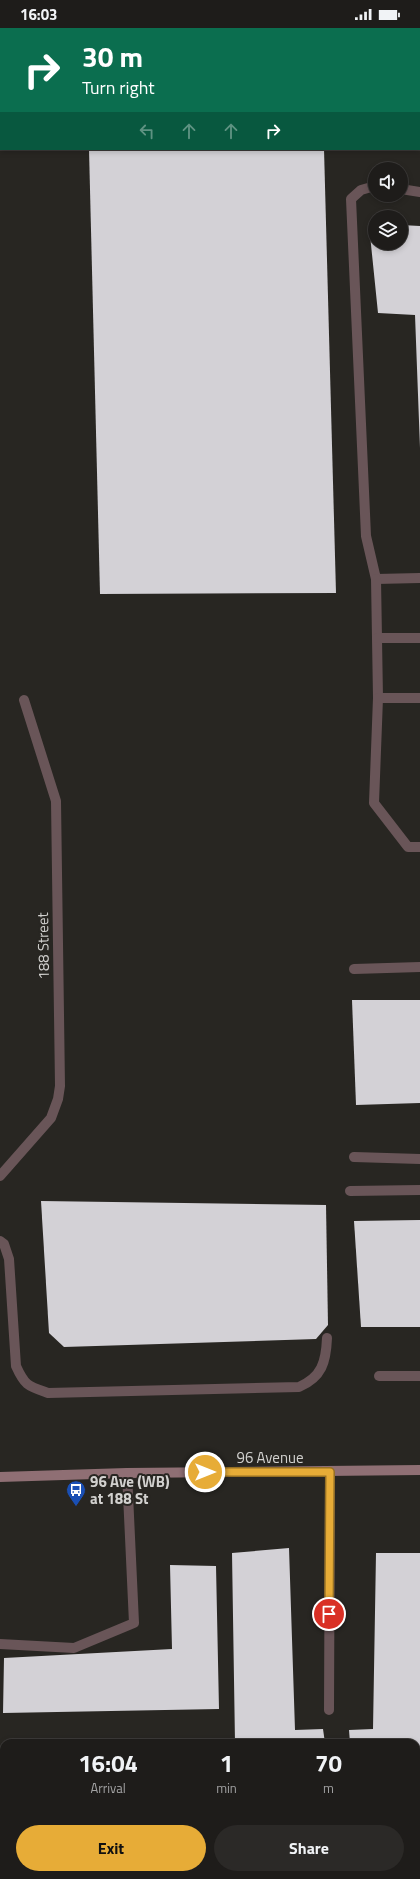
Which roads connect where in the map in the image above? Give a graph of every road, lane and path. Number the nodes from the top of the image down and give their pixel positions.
1 (368, 188) edge
2 (408, 190) edge
3 (420, 192) edge
4 (420, 578) edge
5 (376, 579) junction
6 (377, 638) junction
7 (420, 638) edge
8 (378, 698) junction
9 (420, 698) edge
10 (24, 700) dead end
11 (420, 847) edge
12 (420, 967) edge
13 (354, 969) dead end
14 (354, 1157) dead end
15 (420, 1159) edge
16 (0, 1176) edge
17 (420, 1190) edge
18 (350, 1191) dead end
19 (0, 1241) edge
20 (327, 1338) dead end
21 (379, 1376) dead end
22 (420, 1376) edge
23 (420, 1470) edge
24 (330, 1472) junction
25 (127, 1473) junction
26 (0, 1477) edge
27 (0, 1644) edge
28 (329, 1710) dead end

1 - 5 street
2 - 3 street
4 - 5 street
5 - 6 street
6 - 7 street
6 - 8 street
8 - 9 street
8 - 11 street
10 - 16 street, 188 Street
12 - 13 street
14 - 15 street
17 - 18 street
19 - 20 street
21 - 22 street
23 - 24 main road, 96 Avenue
24 - 25 main road, 96 Avenue
24 - 28 street
25 - 26 main road, 96 Avenue
25 - 27 street

